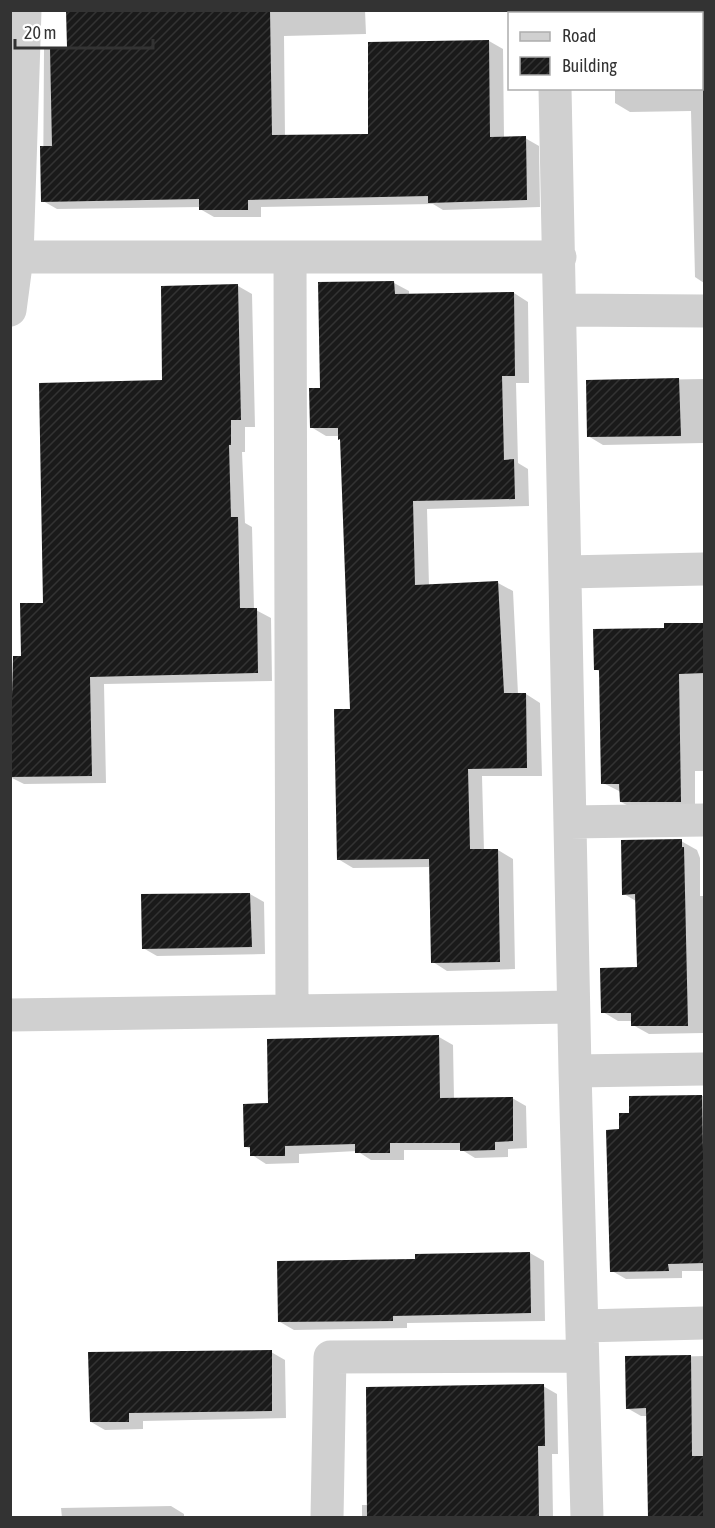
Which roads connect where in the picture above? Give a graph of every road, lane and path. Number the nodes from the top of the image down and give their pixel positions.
1 (25, 10) edge
2 (555, 90) edge
3 (17, 257) junction
4 (290, 257) junction
5 (560, 257) junction
6 (561, 309) junction
7 (10, 310) edge
8 (705, 310) edge
9 (705, 569) edge
10 (566, 572) junction
11 (705, 820) edge
12 (570, 822) junction
13 (573, 1007) junction
14 (292, 1011) junction
15 (10, 1016) edge
16 (705, 1069) edge
17 (575, 1071) junction
18 (705, 1323) edge
19 (582, 1341) junction
20 (327, 1518) edge
21 (587, 1518) edge

1 - 3 street
2 - 5 street
3 - 4 street
3 - 7 street
4 - 5 street
4 - 14 street
5 - 6 street
6 - 8 street
6 - 10 street
9 - 10 street
10 - 12 street
11 - 12 street
12 - 13 street
13 - 14 street
13 - 17 street
14 - 15 street
16 - 17 street
17 - 19 street
18 - 19 street
19 - 20 street
19 - 21 street

